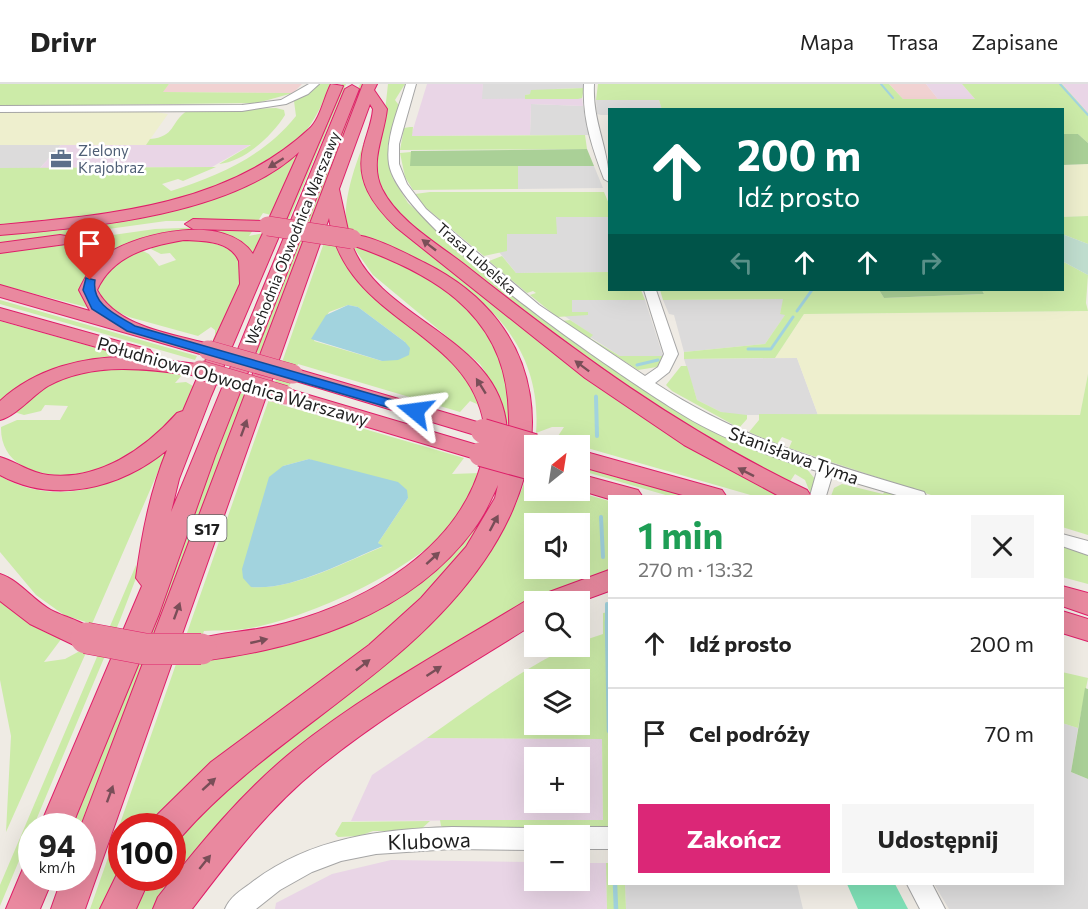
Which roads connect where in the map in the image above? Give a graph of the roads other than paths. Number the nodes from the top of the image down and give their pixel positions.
1 (314, 84) edge
2 (337, 84) edge
3 (411, 84) edge
4 (589, 84) edge
5 (363, 86) edge
6 (0, 109) edge
7 (319, 124) junction
8 (608, 175) edge
9 (332, 187) junction
10 (0, 230) edge
11 (0, 248) edge
12 (249, 285) junction
13 (0, 291) edge
14 (650, 291) edge
15 (0, 314) edge
16 (131, 328) junction
17 (200, 370) junction
18 (645, 383) junction
19 (200, 396) junction
20 (0, 413) edge
21 (482, 442) junction
22 (524, 457) edge
23 (590, 461) edge
24 (0, 465) edge
25 (826, 469) junction
26 (590, 485) edge
27 (626, 495) edge
28 (710, 495) edge
29 (797, 495) edge
30 (818, 495) edge
31 (915, 495) edge
32 (1064, 541) edge
33 (1088, 548) edge
34 (608, 580) edge
35 (0, 584) edge
36 (580, 591) edge
37 (1064, 597) edge
38 (1088, 604) edge
39 (145, 614) junction
40 (524, 616) edge
41 (1064, 623) edge
42 (1088, 630) edge
43 (1064, 633) edge
44 (1088, 639) edge
45 (61, 813) edge
46 (181, 813) edge
47 (96, 831) edge
48 (524, 838) edge
49 (590, 838) edge
50 (608, 838) edge
51 (919, 885) edge
52 (31, 891) edge
53 (74, 891) edge
54 (126, 891) edge
55 (23, 909) edge
56 (68, 909) edge
57 (117, 909) edge
58 (170, 909) edge
59 (237, 909) edge
60 (933, 909) edge

1 - 6 street
2 - 7 highway
3 - 18 street, Trasa Lubelska
4 - 8 street
5 - 9 highway, S17
29 -> 5 highway
5 - 39 highway, Wschodnia Obwodnica Warszawy / S17
7 -> 10 highway
7 - 12 highway
35 -> 9 highway, bridge
47 -> 9 highway, S17
46 -> 11 highway, bridge
12 - 16 highway
12 - 19 highway
13 - 16 highway, Południowa Obwodnica Warszawy
14 - 18 street
15 - 17 highway, Południowa Obwodnica Warszawy
16 - 21 highway, Południowa Obwodnica Warszawy, bridge
17 - 20 highway
17 - 21 highway, Południowa Obwodnica Warszawy, bridge
18 - 25 street, Stanisława Tyma
19 - 24 highway
19 - 39 highway
21 - 22 highway, Południowa Obwodnica Warszawy, bridge
23 - 28 highway
25 - 30 street
25 - 31 street, Stanisława Tyma
26 - 27 highway
32 - 33 street
34 - 36 highway
37 - 38 highway
39 - 45 highway, S17
58 -> 40 highway
41 - 42 highway
43 - 44 highway
48 - 59 street, Klubowa
49 - 50 street
51 - 60 street
52 - 55 highway
53 - 56 highway
54 - 57 highway

